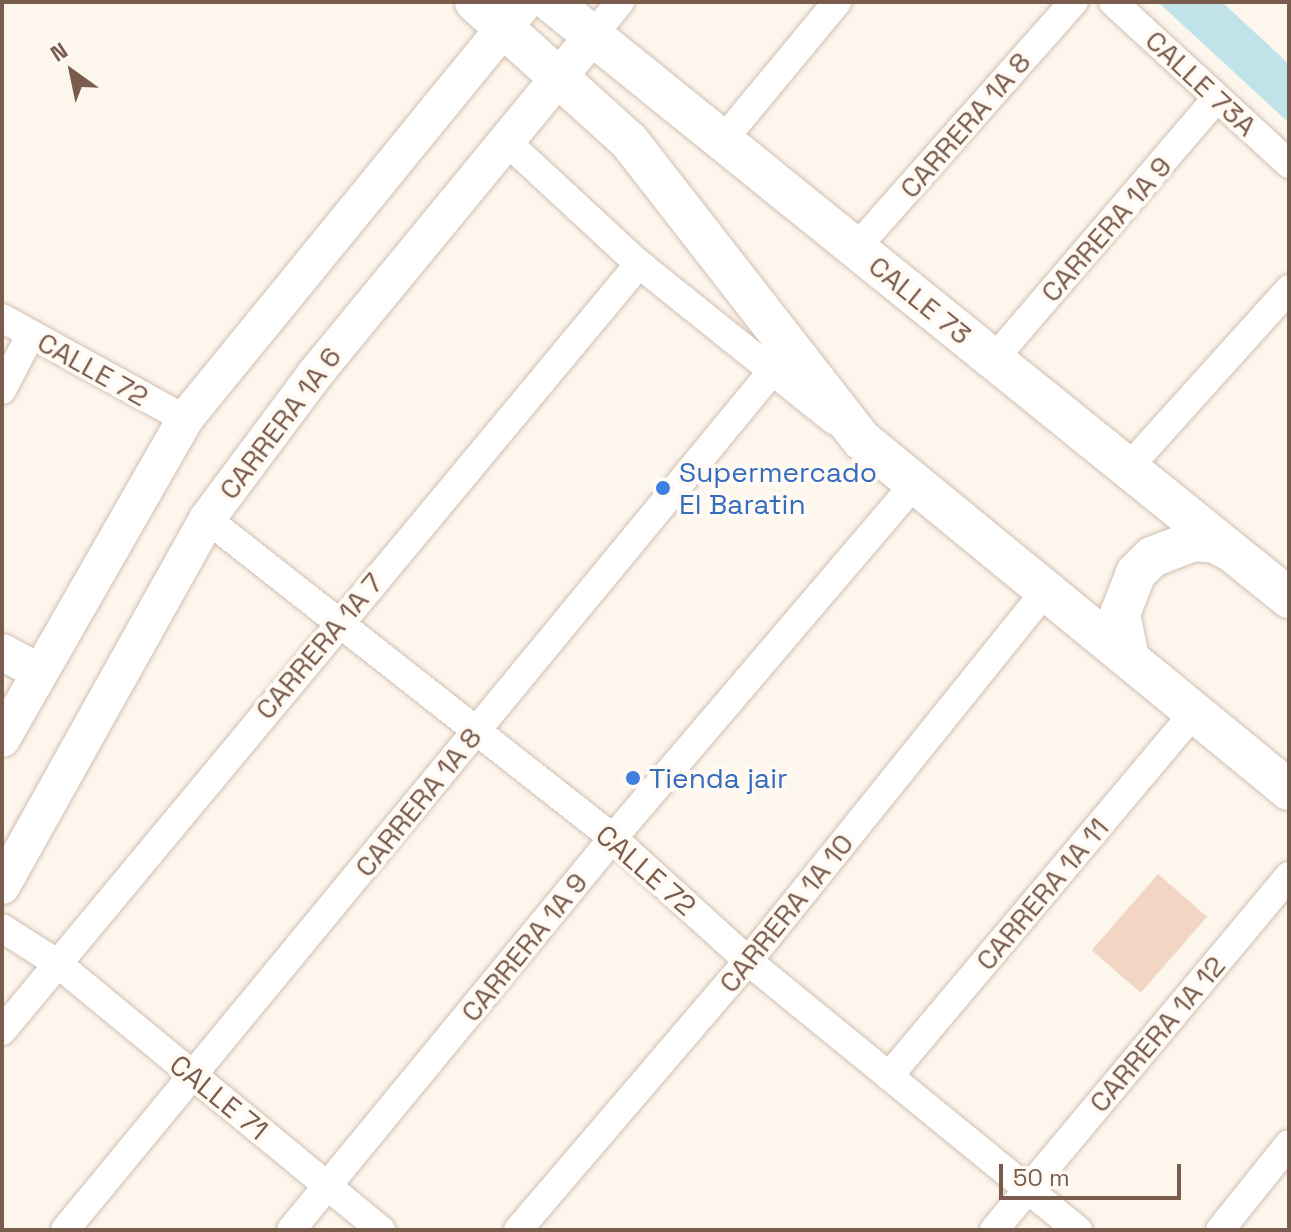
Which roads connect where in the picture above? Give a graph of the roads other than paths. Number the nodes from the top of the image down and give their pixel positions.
1 (551, 2) edge
2 (620, 2) edge
3 (837, 2) edge
4 (1074, 2) edge
5 (1113, 2) edge
6 (505, 16) edge
7 (587, 31) junction
8 (555, 72) junction
9 (1217, 98) junction
10 (723, 140) junction
11 (506, 141) junction
12 (1289, 164) edge
13 (856, 248) junction
14 (639, 264) junction
15 (1289, 289) edge
16 (2, 318) edge
17 (31, 334) junction
18 (994, 359) junction
19 (770, 374) junction
20 (2, 390) edge
21 (185, 419) junction
22 (862, 440) junction
23 (1128, 468) junction
24 (915, 483) junction
25 (207, 519) junction
26 (1234, 553) junction
27 (1046, 590) junction
28 (1289, 597) edge
29 (336, 625) junction
30 (2, 652) edge
31 (1129, 658) junction
32 (40, 672) junction
33 (1194, 712) junction
34 (476, 731) junction
35 (2, 739) edge
36 (1289, 790) edge
37 (613, 838) junction
38 (1289, 876) edge
39 (2, 886) edge
40 (2, 928) edge
41 (748, 961) junction
42 (57, 963) junction
43 (2, 1031) edge
44 (193, 1075) junction
45 (889, 1076) junction
46 (1289, 1144) edge
47 (327, 1186) junction
48 (1028, 1189) junction
49 (65, 1230) edge
50 (291, 1230) edge
51 (381, 1230) edge
52 (518, 1230) edge
53 (994, 1230) edge
54 (1078, 1230) edge
55 (1220, 1230) edge

1 - 7 main road, CALLE 73
2 - 7 street, CARRERA 1A 6
3 - 10 street
4 - 13 street, CARRERA 1A 8
5 - 9 street, CALLE 73A
6 - 8 main road
6 - 21 street
7 - 8 street, CARRERA 1A 6
7 - 10 main road, CALLE 73
8 - 11 street, CARRERA 1A 6
8 - 22 main road
9 - 12 street, CALLE 73A
9 - 18 street, CARRERA 1A 9
10 - 13 main road, CALLE 73
11 - 14 street
11 - 25 street, CARRERA 1A 6
13 - 18 main road, CALLE 73
14 - 19 street
14 - 29 street, CARRERA 1A 7
15 - 23 street
16 - 17 street, CALLE 72
17 - 20 street
17 - 21 street, CALLE 72
18 - 23 main road, CALLE 73
19 - 22 street
19 - 34 street, CARRERA 1A 8
21 - 32 street
22 - 24 main road
23 - 26 main road, CALLE 73
24 - 27 main road
24 - 37 street, CARRERA 1A 9
25 - 29 street, CALLE 72
25 - 39 street, CARRERA 1A 6
26 - 28 main road, CALLE 73
26 - 31 main road
27 - 31 main road
27 - 41 street, CARRERA 1A 10
29 - 34 street, CALLE 72
29 - 42 street, CARRERA 1A 7
30 - 32 street
31 - 33 main road
32 - 35 street
33 - 36 main road
33 - 45 street, CARRERA 1A 11
34 - 37 street, CALLE 72
34 - 44 street, CARRERA 1A 8
37 - 41 street, CALLE 72
37 - 47 street, CARRERA 1A 9
38 - 48 street, CARRERA 1A 12
40 - 42 street, CALLE 71
41 - 45 street, CALLE 72
41 - 52 street, CARRERA 1A 10
42 - 43 street, CARRERA 1A 7
42 - 44 street, CALLE 71
44 - 47 street, CALLE 71
44 - 49 street, CARRERA 1A 8
45 - 48 street, CALLE 72
46 - 55 street
47 - 50 street, CARRERA 1A 9
47 - 51 street, CALLE 71
48 - 53 street, CARRERA 1A 12
48 - 54 street, CALLE 72

